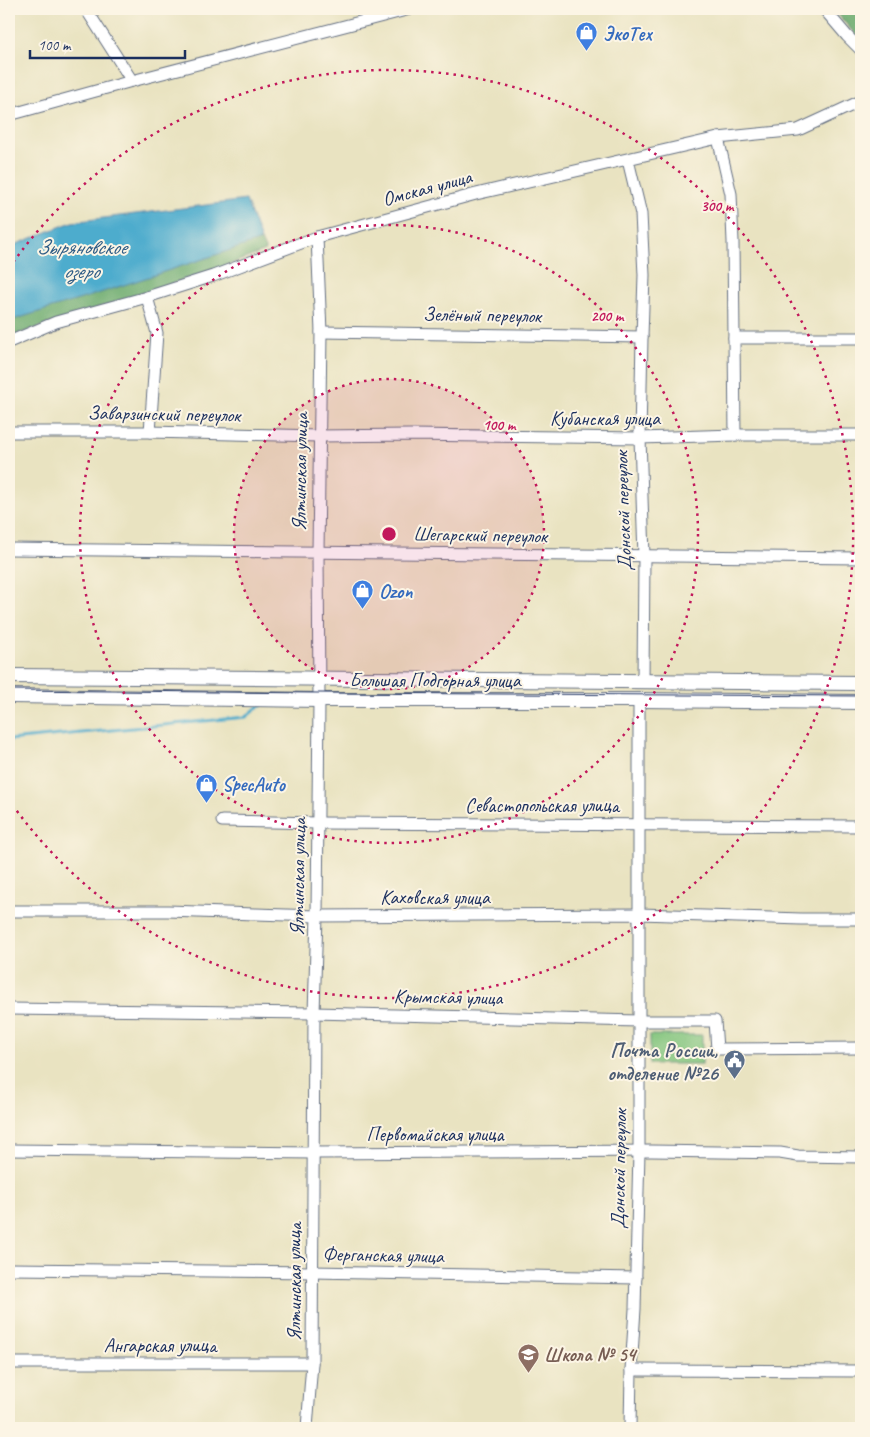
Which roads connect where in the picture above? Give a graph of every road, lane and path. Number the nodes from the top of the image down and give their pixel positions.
1 (86, 9) edge
2 (410, 9) edge
3 (824, 9) edge
4 (861, 50) edge
5 (132, 81) junction
6 (861, 101) edge
7 (9, 115) edge
8 (718, 138) junction
9 (628, 160) junction
10 (317, 237) junction
11 (146, 296) junction
12 (321, 332) junction
13 (642, 336) junction
14 (734, 338) junction
15 (861, 338) edge
16 (9, 342) edge
17 (9, 432) edge
18 (150, 432) junction
19 (735, 435) junction
20 (861, 435) edge
21 (319, 436) junction
22 (640, 438) junction
23 (9, 549) edge
24 (318, 552) junction
25 (644, 556) junction
26 (861, 558) edge
27 (9, 676) edge
28 (320, 678) junction
29 (643, 682) junction
30 (861, 684) edge
31 (9, 696) edge
32 (319, 700) junction
33 (639, 700) junction
34 (861, 702) edge
35 (222, 822) dead end
36 (318, 823) junction
37 (639, 824) junction
38 (861, 826) edge
39 (9, 911) edge
40 (639, 914) junction
41 (317, 916) junction
42 (861, 919) edge
43 (9, 1009) edge
44 (314, 1012) junction
45 (639, 1021) junction
46 (861, 1048) edge
47 (9, 1150) edge
48 (639, 1152) junction
49 (314, 1153) junction
50 (861, 1158) edge
51 (9, 1269) edge
52 (312, 1272) junction
53 (636, 1278) junction
54 (9, 1363) edge
55 (312, 1363) junction
56 (631, 1370) junction
57 (861, 1371) edge
58 (308, 1428) edge
59 (630, 1428) edge

1 - 5 street
2 - 5 street
3 - 4 street
5 - 7 street
6 - 8 street, Омская улица
8 - 9 street, Омская улица
8 - 14 street
9 - 10 street, Омская улица
9 - 13 street, Донской переулок
10 - 11 street, Омская улица
10 - 12 street, Ялтинская улица
11 - 16 street, Омская улица
11 - 18 street
12 - 13 street, Зелёный переулок
12 - 21 street, Ялтинская улица
13 - 22 street, Донской переулок
14 - 15 street
14 - 19 street
17 - 18 street, Заварзинский переулок
18 - 21 street, Заварзинский переулок
19 - 20 street, Кубанская улица
19 - 22 street, Кубанская улица
21 - 22 street, Кубанская улица
21 - 24 street, Ялтинская улица
22 - 25 street, Донской переулок
23 - 24 street, Шегарский переулок
24 - 25 street, Шегарский переулок
24 - 28 street, Ялтинская улица
25 - 26 street, Шегарский переулок
25 - 29 street, Донской переулок
27 - 28 main road, Большая Подгорная улица
28 - 29 main road, Большая Подгорная улица
28 - 32 street, Ялтинская улица
29 - 30 main road, Большая Подгорная улица
31 - 32 main road, Большая Подгорная улица
32 - 33 main road, Большая Подгорная улица
32 - 36 street, Ялтинская улица
33 - 34 main road, Большая Подгорная улица
33 - 37 street, Донской переулок
35 - 36 street, Севастопольская улица
36 - 37 street, Севастопольская улица
36 - 41 street, Ялтинская улица
37 - 38 street, Севастопольская улица
37 - 40 street, Донской переулок
39 - 41 street, Каховская улица
40 - 41 street, Каховская улица
40 - 42 street, Каховская улица
40 - 45 street, Донской переулок
41 - 44 street, Ялтинская улица
43 - 44 street, Крымская улица
44 - 45 street, Крымская улица
44 - 49 street, Ялтинская улица
45 - 46 street, Крымская улица
45 - 48 street, Донской переулок
47 - 49 street, Первомайская улица
48 - 49 street, Первомайская улица
48 - 50 street, Первомайская улица
48 - 53 street, Донской переулок
49 - 52 street, Ялтинская улица
51 - 52 street, Ферганская улица
52 - 53 street, Ферганская улица
52 - 55 street, Ялтинская улица
53 - 56 street, Донской переулок
54 - 55 street, Ангарская улица
55 - 58 street, Ялтинская улица
56 - 57 street
56 - 59 street, Донской переулок

